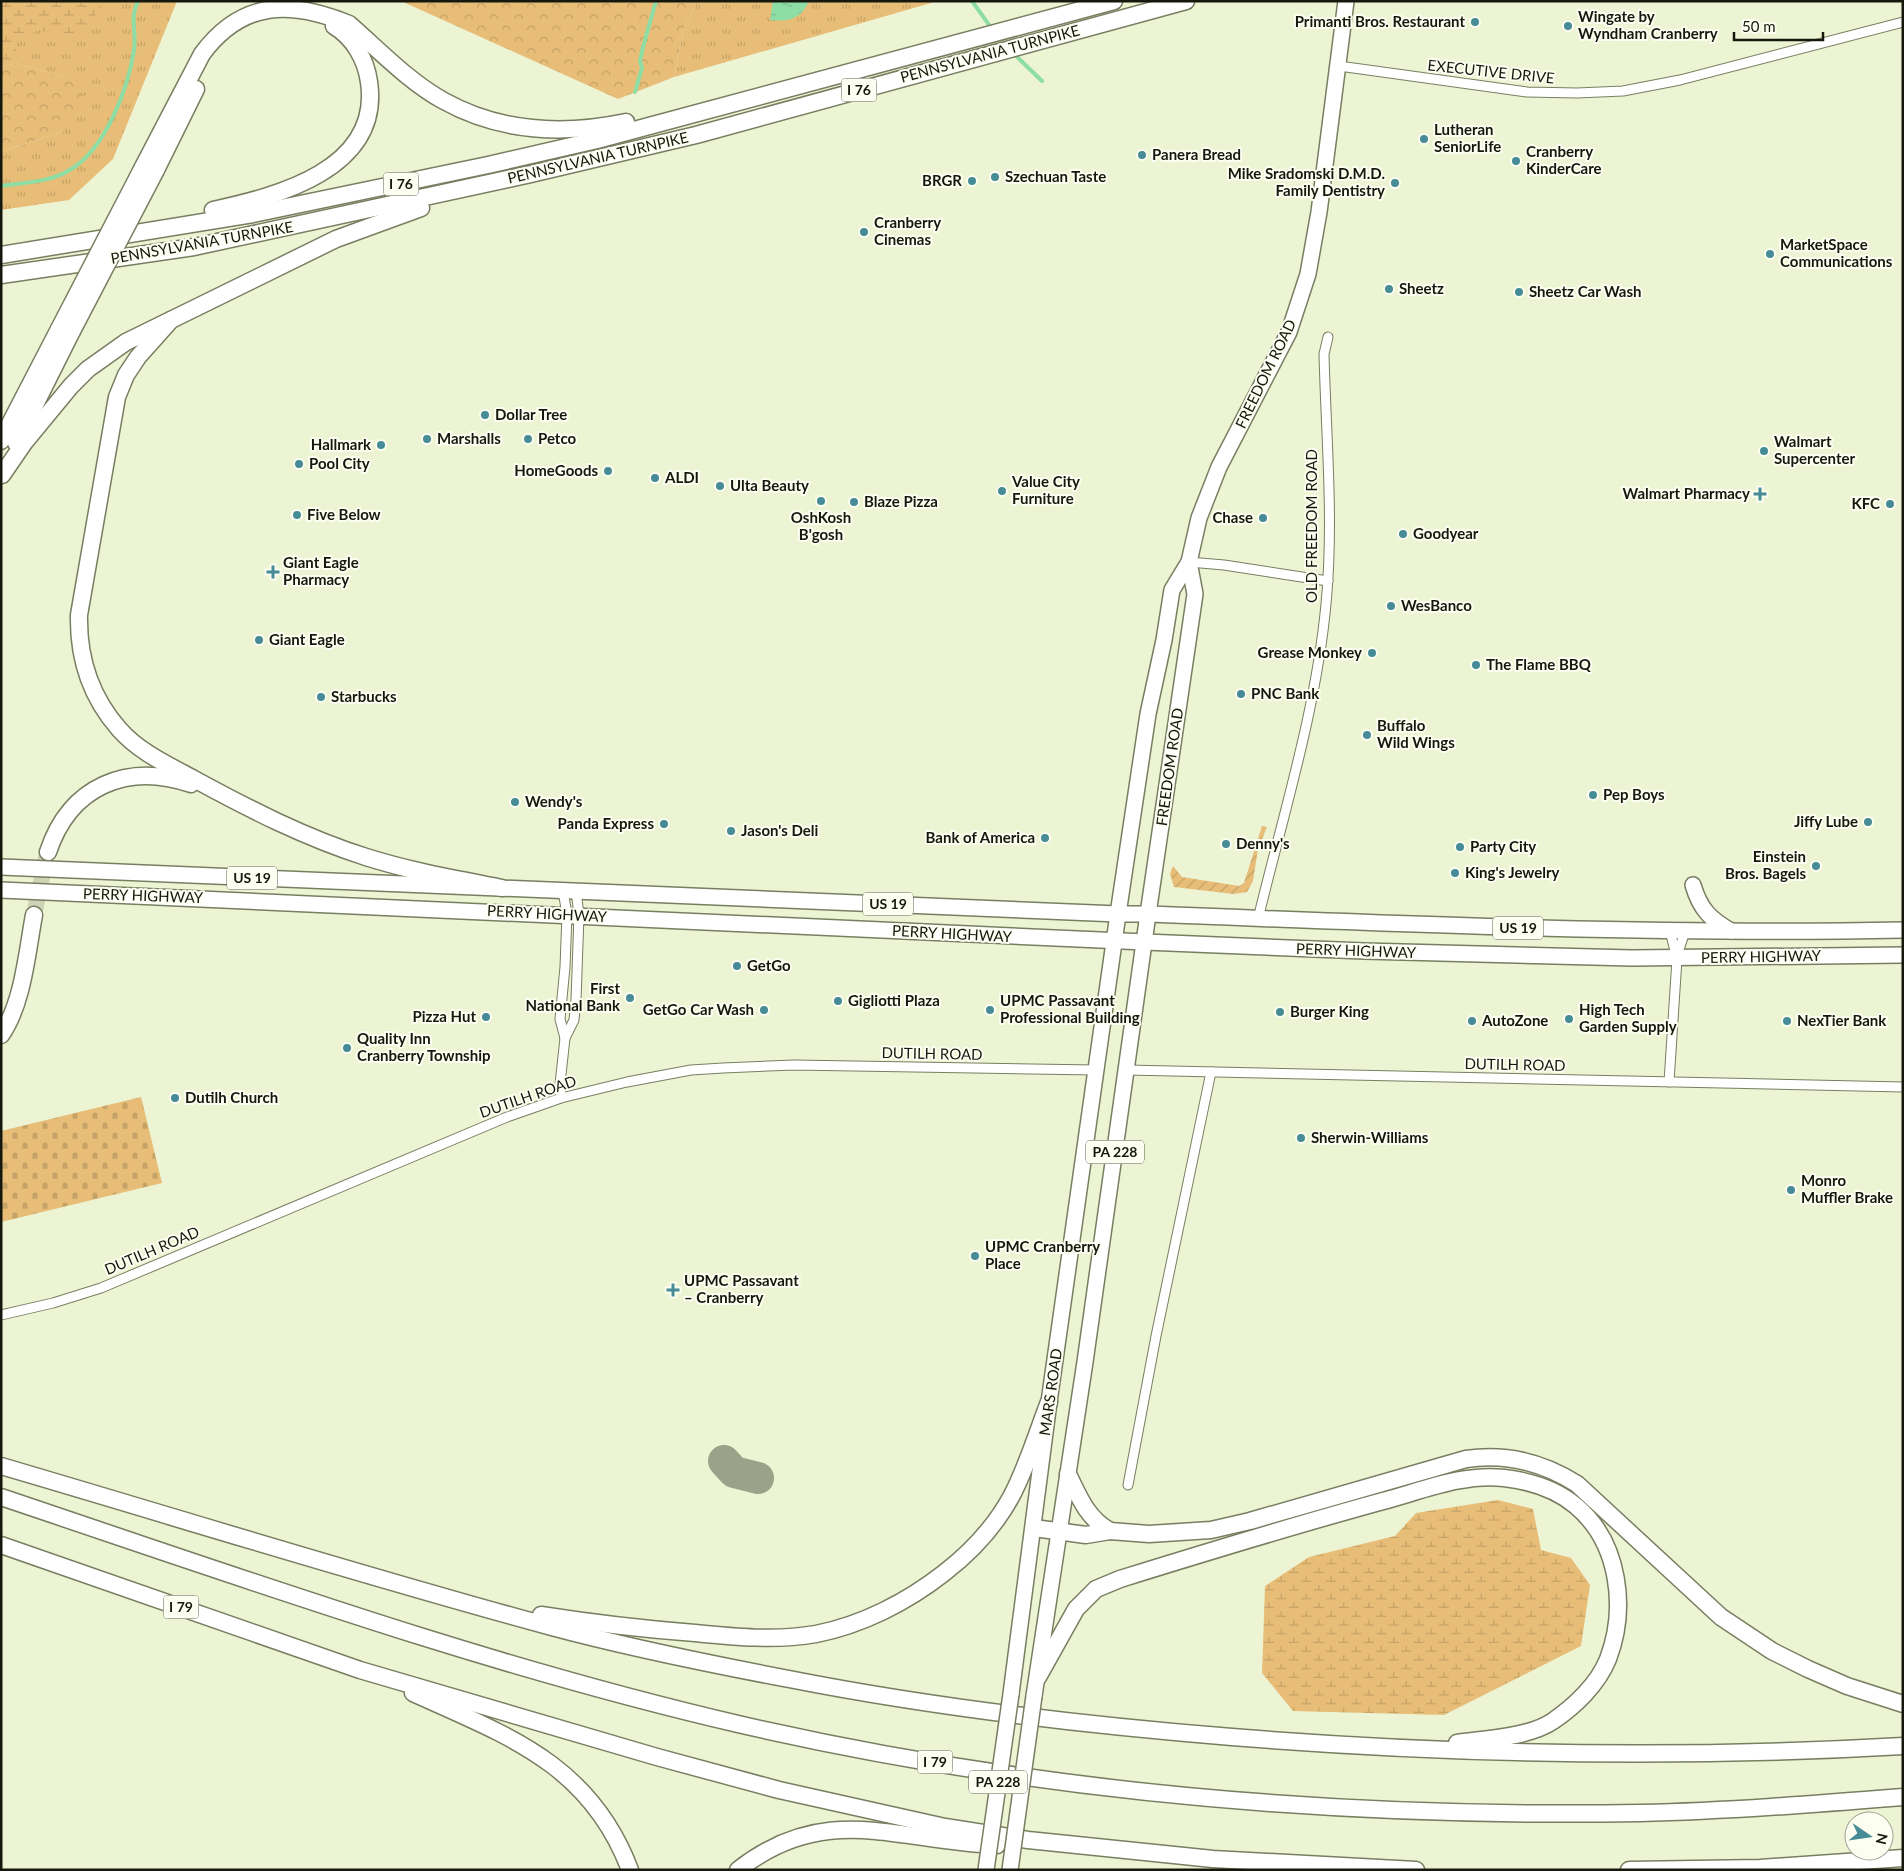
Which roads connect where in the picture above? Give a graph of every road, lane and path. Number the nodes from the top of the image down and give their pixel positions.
1 (1114, 1) edge
2 (1186, 1) edge
3 (1346, 1) edge
4 (1903, 22) edge
5 (1338, 66) junction
6 (685, 115) junction
7 (149, 169) junction
8 (531, 174) junction
9 (113, 237) junction
10 (1, 255) edge
11 (1, 275) edge
12 (171, 320) junction
13 (65, 330) junction
14 (1328, 337) dead end
15 (1, 441) edge
16 (2, 476) edge
17 (1189, 562) junction
18 (1328, 581) junction
19 (224, 796) junction
20 (48, 852) tunnel mouth
21 (1, 867) edge
22 (1693, 884) dead end
23 (502, 888) junction
24 (1, 890) edge
25 (570, 891) junction
26 (1118, 914) junction
27 (1148, 914) junction
28 (34, 915) tunnel mouth
29 (573, 915) junction
30 (1258, 918) junction
31 (1903, 930) edge
32 (1677, 931) junction
33 (1733, 932) junction
34 (1114, 942) junction
35 (1145, 942) junction
36 (1903, 955) edge
37 (1677, 959) junction
38 (1, 1036) edge
39 (565, 1038) junction
40 (1096, 1070) junction
41 (1127, 1070) junction
42 (1212, 1072) junction
43 (1669, 1082) junction
44 (1903, 1087) edge
45 (561, 1098) junction
46 (1, 1315) edge
47 (1049, 1402) junction
48 (2, 1466) edge
49 (1068, 1474) junction
50 (1128, 1485) dead end
51 (1, 1497) edge
52 (1034, 1528) junction
53 (1110, 1531) junction
54 (1060, 1533) junction
55 (1, 1544) edge
56 (477, 1605) junction
57 (360, 1670) junction
58 (1038, 1677) junction
59 (1903, 1704) edge
60 (1326, 1744) junction
61 (1903, 1746) edge
62 (1903, 1797) edge
63 (1094, 1848) junction
64 (1903, 1858) edge
65 (630, 1870) edge
66 (738, 1870) edge
67 (986, 1870) edge
68 (1010, 1870) edge
69 (1416, 1870) edge
70 (1629, 1870) edge

1 - 6 highway, PENNSYLVANIA TURNPIKE / I 76
2 - 8 highway, PENNSYLVANIA TURNPIKE / I 76
3 - 5 main road, FREEDOM ROAD
4 - 5 street, EXECUTIVE DRIVE
5 - 17 main road, FREEDOM ROAD
6 - 7 highway
6 - 9 highway, PENNSYLVANIA TURNPIKE / I 76
7 - 9 highway
7 - 13 highway, bridge
8 - 11 highway, PENNSYLVANIA TURNPIKE / I 76
8 - 12 highway
9 - 10 highway, PENNSYLVANIA TURNPIKE / I 76
12 - 16 highway
12 - 19 highway
13 - 15 highway
13 - 16 highway
14 - 18 street, OLD FREEDOM ROAD
17 - 18 street
17 - 26 main road, FREEDOM ROAD
17 - 27 main road, FREEDOM ROAD
18 - 30 street, OLD FREEDOM ROAD
19 - 20 highway
19 - 23 highway
21 - 23 main road, PERRY HIGHWAY / US 19
22 - 33 main road
23 - 25 main road, PERRY HIGHWAY / US 19
24 - 29 main road, PERRY HIGHWAY / US 19
25 - 26 main road, PERRY HIGHWAY / US 19
25 - 29 street
26 - 27 main road, PERRY HIGHWAY / US 19
26 - 34 main road, MARS ROAD / PA 228
27 - 30 main road, PERRY HIGHWAY / US 19
27 - 35 main road, FREEDOM ROAD / PA 228
28 - 38 highway
29 - 34 main road, PERRY HIGHWAY / US 19
29 - 39 street
29 - 39 street
30 - 32 main road, PERRY HIGHWAY / US 19
31 - 33 main road, PERRY HIGHWAY / US 19
32 - 33 main road, PERRY HIGHWAY / US 19
32 - 37 street
32 - 37 street
34 - 35 main road, PERRY HIGHWAY / US 19
34 - 40 main road, MARS ROAD / PA 228
35 - 37 main road, PERRY HIGHWAY / US 19
35 - 41 main road, MARS ROAD / PA 228
36 - 37 main road, PERRY HIGHWAY / US 19
37 - 43 street
39 - 45 street
40 - 45 street, DUTILH ROAD
40 - 47 main road, MARS ROAD / PA 228
41 - 42 street, DUTILH ROAD
41 - 49 main road, MARS ROAD / PA 228
42 - 43 street, DUTILH ROAD
42 - 50 street
43 - 44 street, DUTILH ROAD
45 - 46 street, DUTILH ROAD
47 - 52 main road, MARS ROAD / PA 228
47 - 56 highway
48 - 56 highway
49 - 53 highway
49 - 54 main road, MARS ROAD / PA 228
51 - 62 highway, I 79
52 - 54 highway
52 - 67 main road, MARS ROAD / PA 228, bridge
53 - 54 highway
53 - 59 highway
54 - 58 main road, MARS ROAD / PA 228
55 - 57 highway, I 79
56 - 60 highway
57 - 63 highway, I 79
57 - 65 highway
58 - 60 highway
58 - 68 main road, MARS ROAD / PA 228, bridge
60 - 61 highway
63 - 66 highway
63 - 69 highway, I 79
64 - 70 highway

